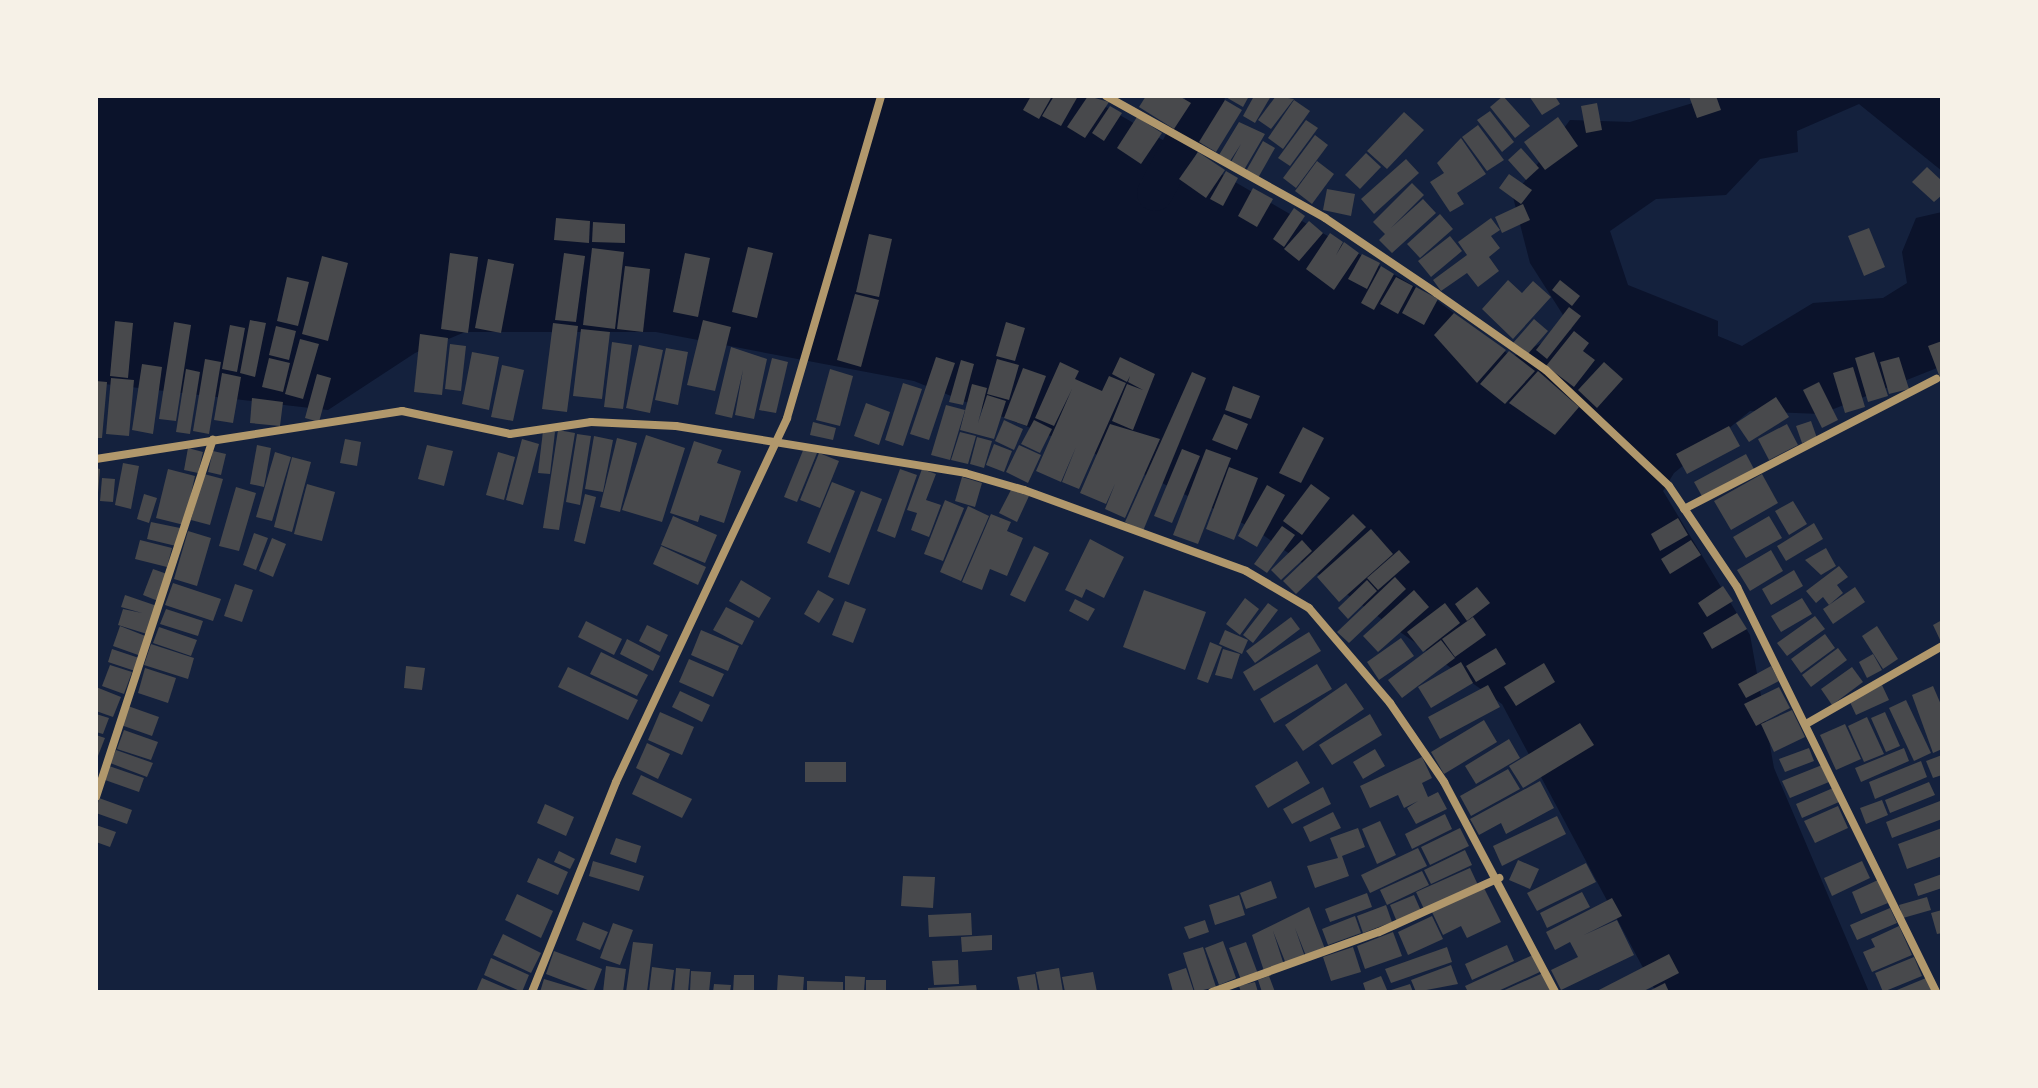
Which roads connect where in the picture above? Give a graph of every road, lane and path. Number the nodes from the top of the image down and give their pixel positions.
1 (881, 96) edge
2 (1106, 96) edge
3 (1936, 379) dead end
4 (776, 439) junction
5 (213, 440) junction
6 (96, 459) edge
7 (1684, 509) junction
8 (1942, 646) edge
9 (1806, 724) junction
10 (96, 797) edge
11 (1499, 878) junction
12 (532, 992) edge
13 (1212, 992) edge
14 (1555, 992) edge
15 (1936, 992) edge

1 - 4 street
2 - 7 street
3 - 7 street
4 - 5 street
4 - 11 street
4 - 12 street
5 - 6 street
5 - 10 street
7 - 9 street
8 - 9 street
9 - 15 street
11 - 13 street
11 - 14 street

